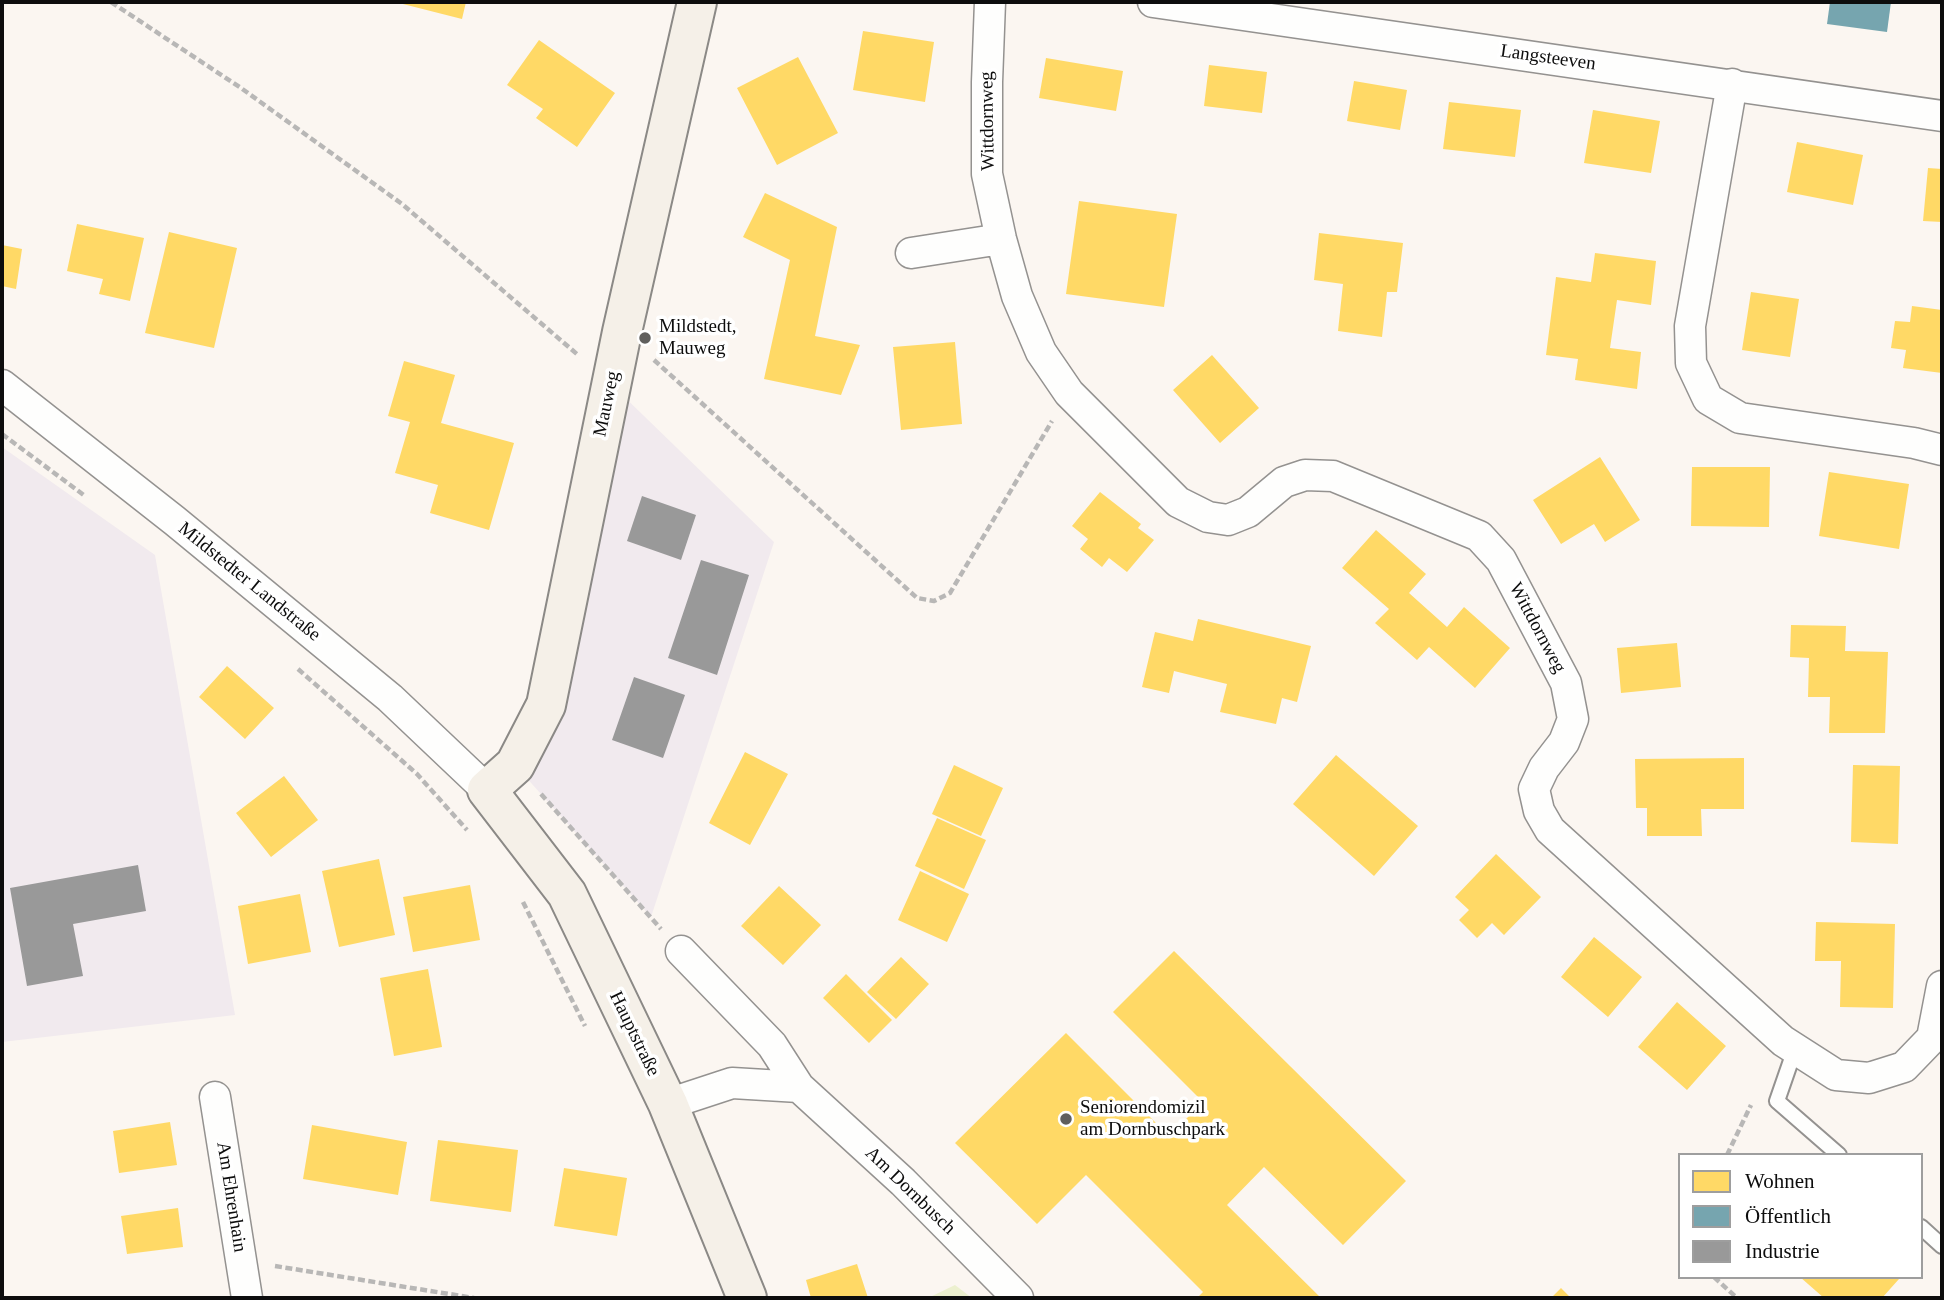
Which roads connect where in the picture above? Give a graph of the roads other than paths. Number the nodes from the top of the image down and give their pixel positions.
1 (697, 2) edge
2 (990, 2) edge
3 (1153, 2) edge
4 (1288, 12) edge
5 (1732, 84) junction
6 (1942, 116) edge
7 (1001, 239) junction
8 (911, 253) dead end
9 (2, 385) edge
10 (1942, 450) edge
11 (487, 790) junction
12 (681, 951) road end
13 (1942, 986) edge
14 (1795, 1049) junction
15 (799, 1087) junction
16 (215, 1097) dead end
17 (668, 1104) junction
18 (1837, 1153) edge
19 (1923, 1229) edge
20 (1942, 1245) edge
21 (247, 1298) edge
22 (747, 1298) edge
23 (1018, 1298) edge

1 - 11 street, Mauweg
2 - 7 street, Wittdornweg
3 - 4 street, Langsteeven
4 - 5 street, Langsteeven
5 - 6 street, Langsteeven
5 - 10 street
7 - 8 street
7 - 14 street, Wittdornweg
9 - 11 street, Mildstedter Landstraße
11 - 17 street, Hauptstraße
12 - 15 street, Am Dornbusch
13 - 14 street, Wittdornweg
14 - 18 lane
15 - 17 street
15 - 23 street, Am Dornbusch
16 - 21 street, Am Ehrenhain
17 - 22 street, Hauptstraße
19 - 20 lane

